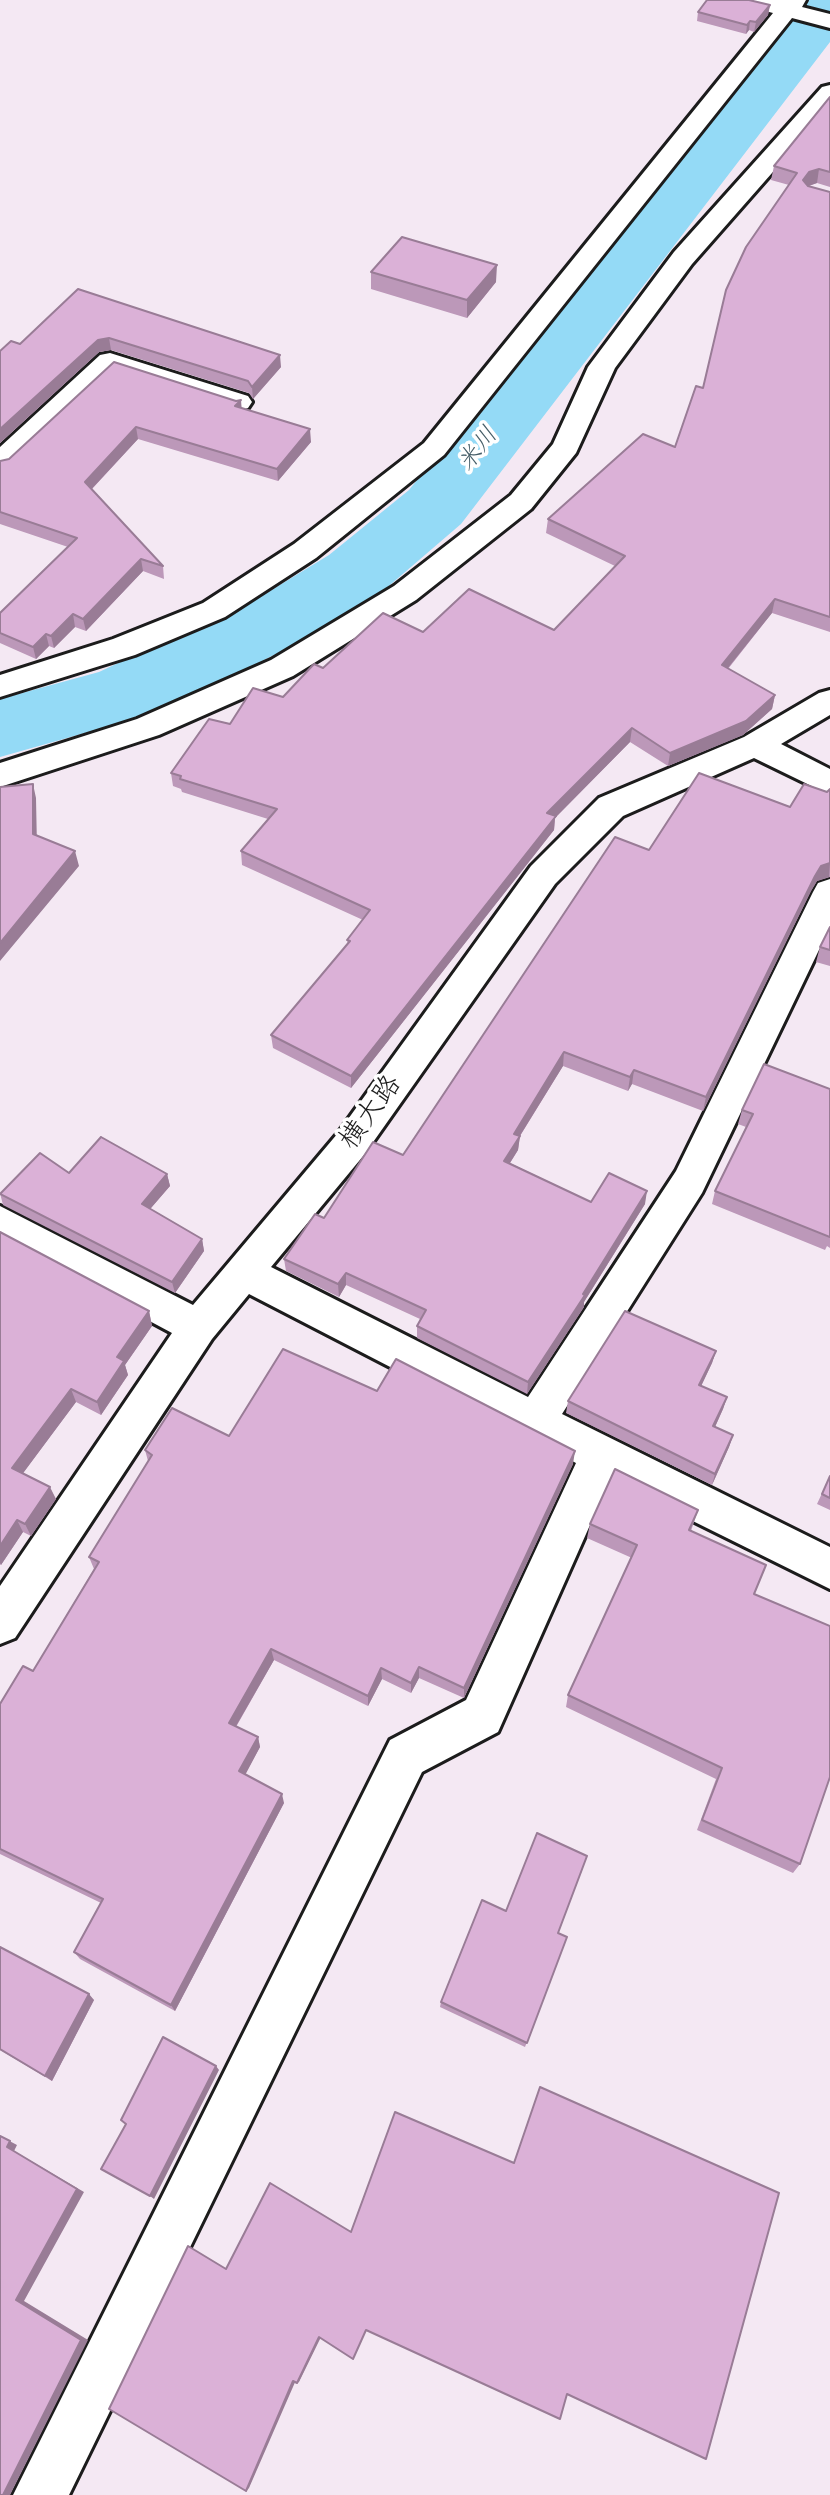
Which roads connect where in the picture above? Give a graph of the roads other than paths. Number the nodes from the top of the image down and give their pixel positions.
1 (750, 0) edge
2 (794, 7) edge
3 (830, 21) edge
4 (830, 92) edge
5 (238, 401) edge
6 (0, 463) edge
7 (0, 686) edge
8 (830, 701) edge
9 (755, 745) junction
10 (0, 775) edge
11 (830, 783) edge
12 (830, 892) edge
13 (0, 1222) edge
14 (243, 1272) junction
15 (198, 1327) junction
16 (535, 1421) junction
17 (601, 1455) junction
18 (830, 1569) edge
19 (0, 1623) edge
20 (40, 2495) edge

1 - 2 street
2 - 3 street
2 - 7 street
4 - 10 street
5 - 6 street
8 - 9 street, 横大路
9 - 11 street
9 - 14 street, 横大路
12 - 16 street
13 - 15 street
14 - 15 street, 横大路
14 - 16 street
15 - 19 street, 横大路
16 - 17 street
17 - 18 street
17 - 20 street

